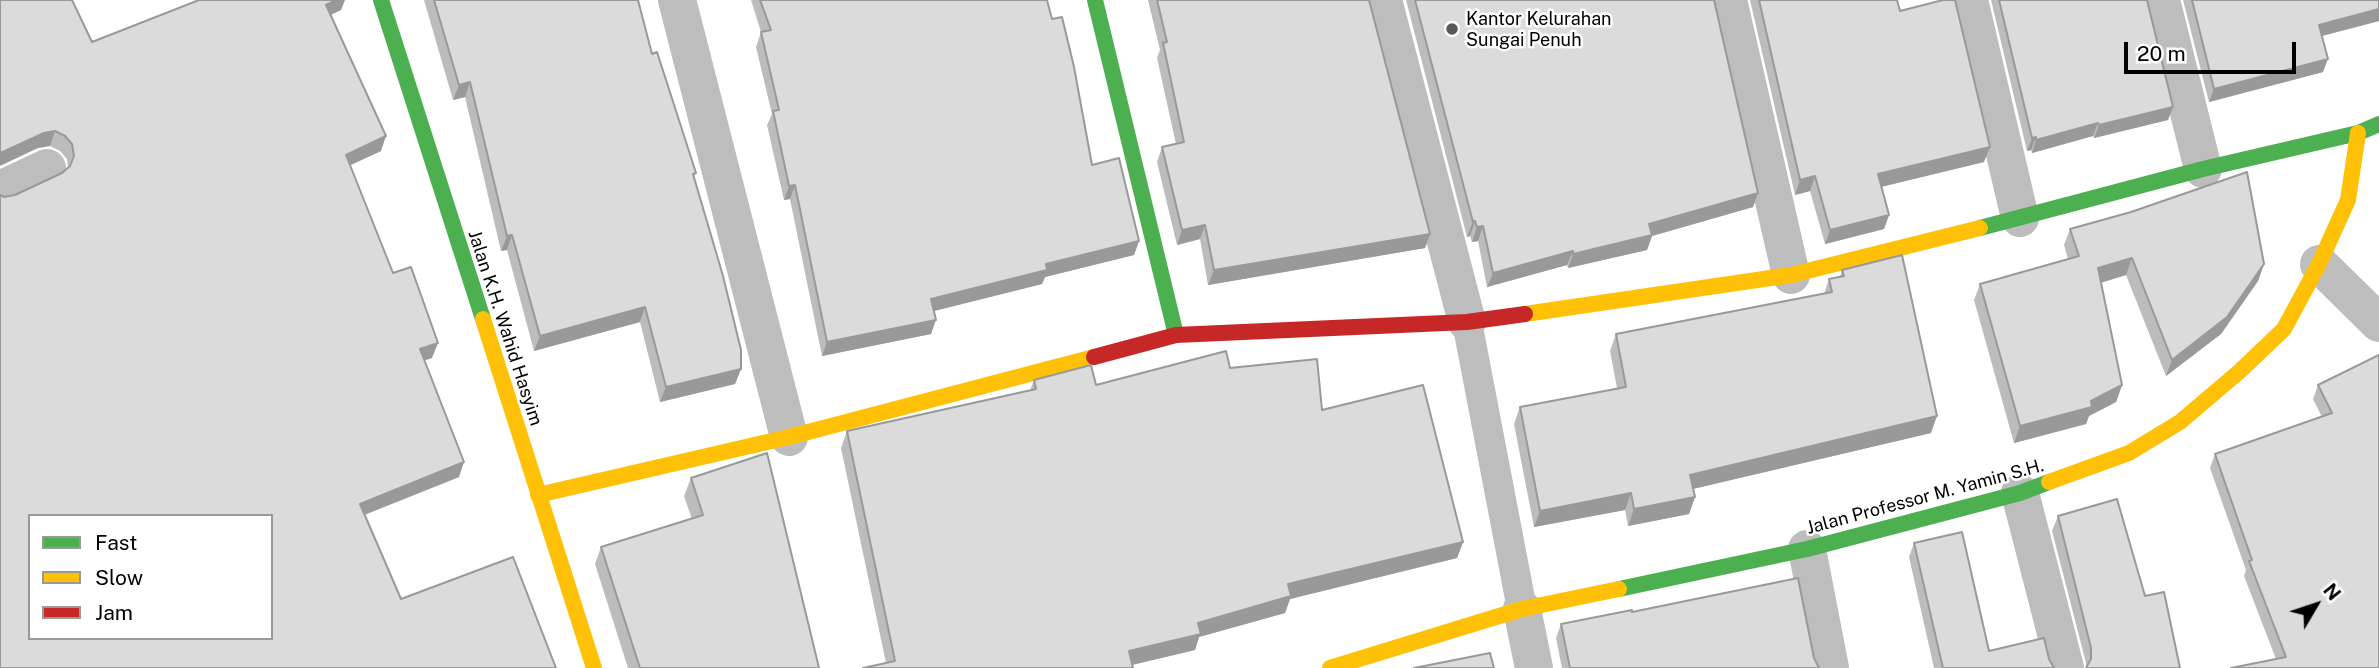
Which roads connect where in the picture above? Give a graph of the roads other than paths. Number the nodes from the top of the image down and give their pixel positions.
1 (381, 0) edge
2 (677, 0) edge
3 (1095, 0) edge
4 (1383, 0) edge
5 (1728, 0) edge
6 (1969, 0) edge
7 (2161, 0) edge
8 (2379, 124) edge
9 (2358, 133) junction
10 (47, 168) dead end
11 (2203, 169) junction
12 (0, 190) edge
13 (2020, 218) junction
14 (2319, 264) junction
15 (1791, 275) junction
16 (1467, 322) junction
17 (2379, 323) edge
18 (1176, 335) junction
19 (789, 437) junction
20 (2021, 493) junction
21 (538, 495) junction
22 (1807, 549) junction
23 (1522, 609) junction
24 (594, 668) edge
25 (1330, 668) edge
26 (1534, 668) edge
27 (1829, 668) edge
28 (2065, 668) edge

1 - 21 street, Jalan K.H. Wahid Hasyim
2 - 19 street
3 - 18 street
4 - 16 street
5 - 15 street
6 - 13 street
7 - 11 street
8 - 9 street
9 - 11 street
9 - 14 street, Jalan Professor M. Yamin S.H.
10 - 12 street
11 - 13 street
13 - 15 street
14 - 17 street
14 - 20 street, Jalan Professor M. Yamin S.H.
15 - 16 street
16 - 18 street
16 - 23 lane
18 - 19 street
19 - 21 street
20 - 22 street, Jalan Professor M. Yamin S.H.
20 - 28 street
21 - 24 street, Jalan K.H. Wahid Hasyim
22 - 23 street, Jalan Professor M. Yamin S.H.
22 - 27 street
23 - 25 street, Jalan Professor M. Yamin S.H.
23 - 26 street

